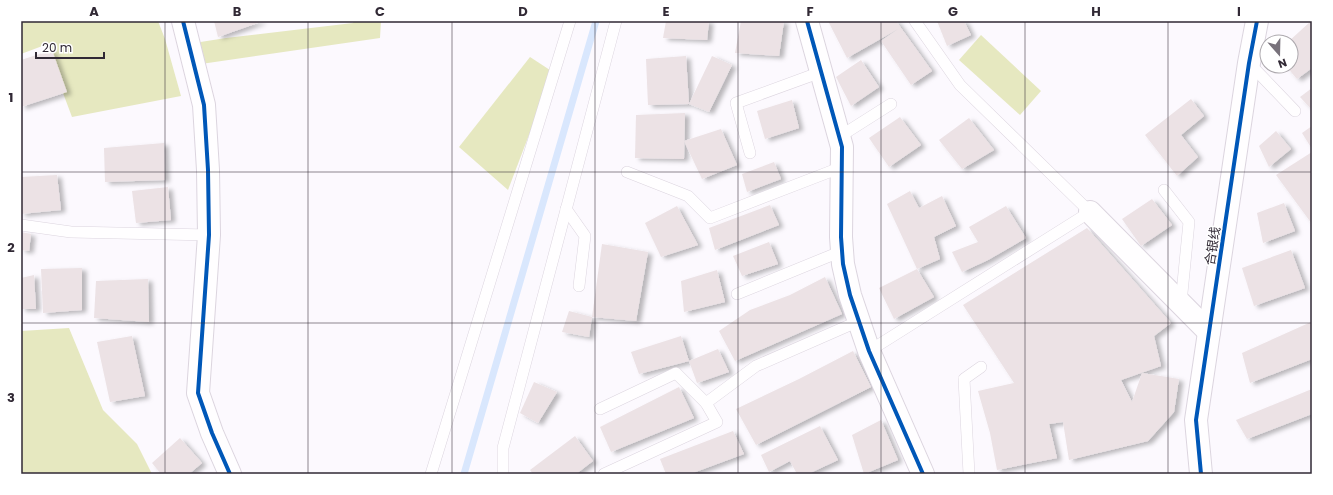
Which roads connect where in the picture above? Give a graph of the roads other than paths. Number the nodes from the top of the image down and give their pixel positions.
1 (183, 21) edge
2 (570, 21) edge
3 (616, 21) edge
4 (807, 21) edge
5 (915, 21) edge
6 (1257, 21) edge
7 (1249, 63) junction
8 (821, 72) junction
9 (891, 104) dead end
10 (1295, 111) dead end
11 (839, 137) junction
12 (750, 153) dead end
13 (842, 167) junction
14 (627, 172) dead end
15 (1164, 190) dead end
16 (566, 209) junction
17 (1090, 212) junction
18 (21, 225) edge
19 (208, 234) junction
20 (842, 251) junction
21 (579, 286) dead end
22 (737, 294) dead end
23 (1181, 304) junction
24 (859, 321) junction
25 (1209, 332) junction
26 (869, 350) junction
27 (981, 367) dead end
28 (706, 403) junction
29 (600, 408) dead end
30 (230, 474) edge
31 (431, 474) edge
32 (503, 474) edge
33 (604, 474) edge
34 (923, 474) edge
35 (969, 474) edge
36 (1201, 474) edge

1 - 19 street
2 - 31 lane
3 - 16 lane
4 - 8 street
5 - 17 lane
6 - 7 street, 合银线
7 - 10 lane
7 - 25 street, 合银线
8 - 11 street
8 - 12 lane
9 - 11 lane
11 - 13 street
13 - 14 lane
13 - 20 street
15 - 23 lane
16 - 21 lane
16 - 32 lane
17 - 23 street
17 - 26 lane
18 - 19 lane
19 - 30 street
20 - 22 lane
20 - 24 street
23 - 25 street
24 - 26 street
24 - 28 lane
25 - 36 street, 合银线
26 - 34 street
27 - 35 lane
28 - 29 lane
28 - 33 lane

